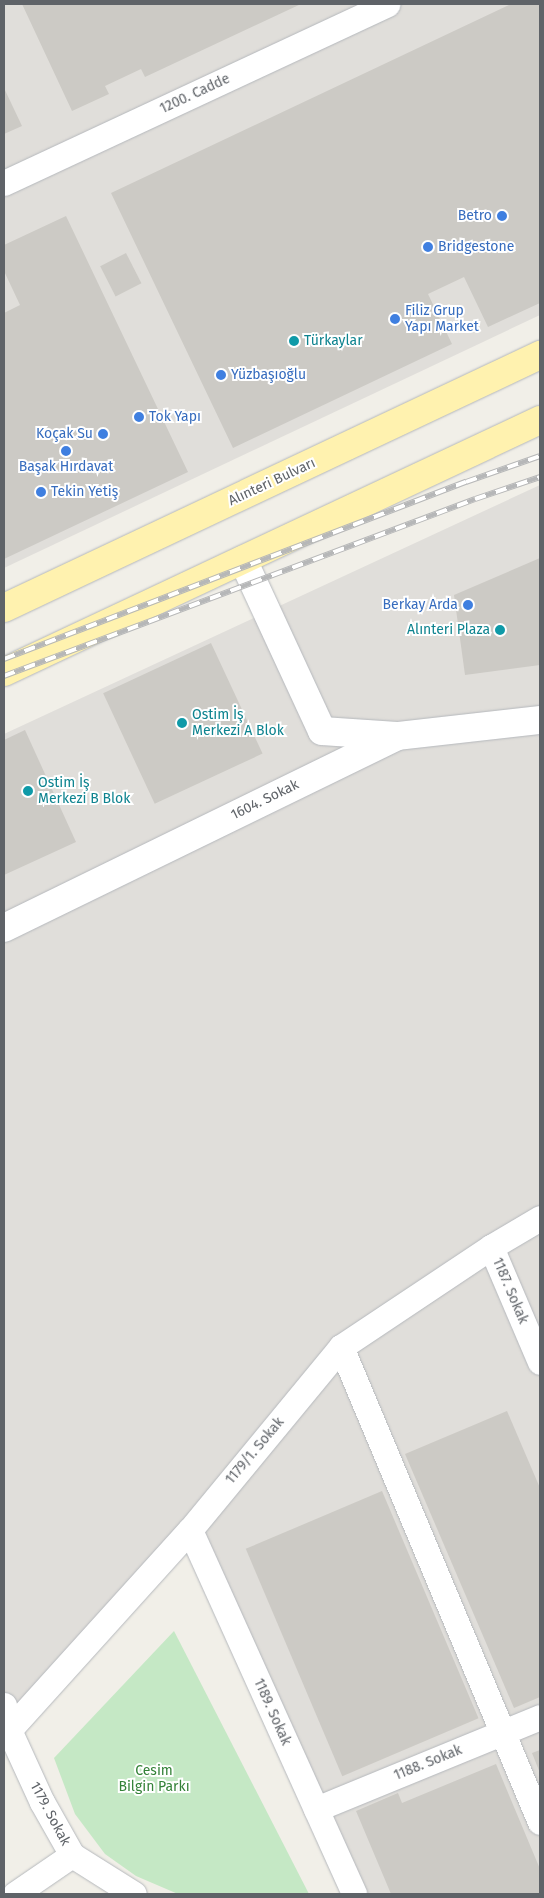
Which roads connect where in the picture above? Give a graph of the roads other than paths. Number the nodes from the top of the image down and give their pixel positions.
1 (387, 4) edge
2 (4, 183) edge
3 (540, 355) edge
4 (540, 420) edge
5 (243, 560) junction
6 (4, 608) edge
7 (4, 672) edge
8 (540, 720) edge
9 (397, 736) junction
10 (4, 928) edge
11 (540, 1218) edge
12 (491, 1247) junction
13 (341, 1347) junction
14 (540, 1362) edge
15 (190, 1530) junction
16 (4, 1705) edge
17 (540, 1717) edge
18 (8, 1730) junction
19 (503, 1732) junction
20 (316, 1809) junction
21 (540, 1822) edge
22 (72, 1855) junction
23 (15, 1894) edge
24 (134, 1894) edge
25 (354, 1894) edge

1 - 2 street, 1200. Cadde
3 - 6 main road, Alınteri Bulvarı
4 - 5 main road
5 - 7 main road
5 - 9 street
8 - 9 street, 1604. Sokak
9 - 10 street, 1604. Sokak
11 - 12 street, 1179/1. Sokak
12 - 13 street, 1179/1. Sokak
12 - 14 street, 1187. Sokak
13 - 15 street, 1179/1. Sokak
13 - 19 street
15 - 18 street, 1179/1. Sokak
15 - 20 street, 1189. Sokak
16 - 18 street, 1179. Sokak
17 - 19 street, 1188. Sokak
18 - 22 street, 1179. Sokak
19 - 20 street, 1188. Sokak
19 - 21 street
20 - 25 street, 1189. Sokak
22 - 23 street
22 - 24 street, 1179. Sokak

